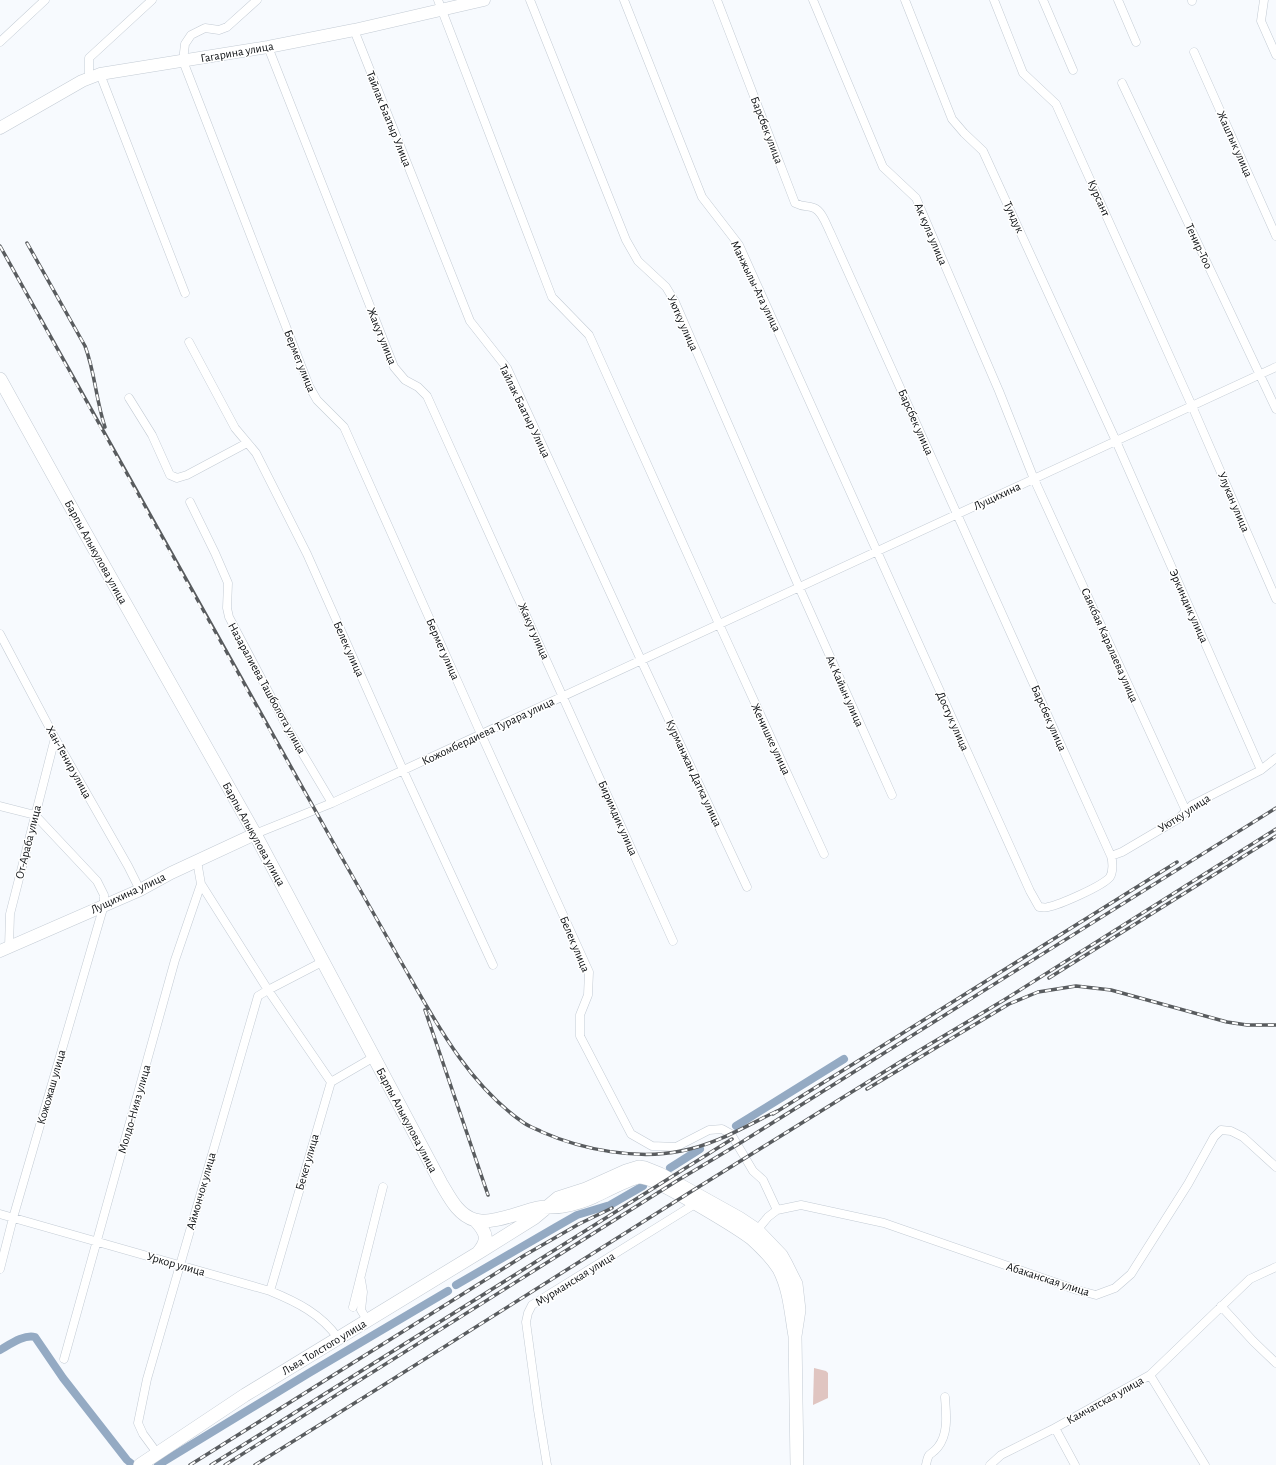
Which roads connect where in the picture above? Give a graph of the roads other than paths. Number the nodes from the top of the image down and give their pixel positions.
1 (45, 0) edge
2 (152, 0) edge
3 (257, 0) edge
4 (484, 0) edge
5 (530, 0) edge
6 (624, 0) edge
7 (717, 0) edge
8 (813, 0) edge
9 (905, 0) edge
10 (994, 0) edge
11 (1043, 0) edge
12 (1118, 0) edge
13 (1264, 0) edge
14 (440, 5) edge
15 (354, 30) junction
16 (0, 42) edge
17 (1136, 42) dead end
18 (268, 48) junction
19 (1194, 52) dead end
20 (1276, 55) edge
21 (183, 62) junction
22 (1073, 70) dead end
23 (94, 75) junction
24 (1122, 83) dead end
25 (0, 128) edge
26 (1276, 236) edge
27 (185, 293) dead end
28 (189, 342) dead end
29 (1276, 367) edge
30 (1260, 374) junction
31 (0, 379) edge
32 (129, 398) dead end
33 (1192, 406) junction
34 (1276, 408) edge
35 (1116, 441) junction
36 (247, 443) junction
37 (1034, 479) junction
38 (190, 502) dead end
39 (958, 514) junction
40 (877, 551) junction
41 (798, 588) junction
42 (1276, 599) edge
43 (718, 624) junction
44 (0, 634) edge
45 (641, 660) junction
46 (564, 696) junction
47 (481, 734) junction
48 (55, 738) junction
49 (1276, 758) edge
50 (403, 770) junction
51 (1261, 770) junction
52 (892, 795) dead end
53 (332, 803) junction
54 (0, 806) edge
55 (1186, 811) junction
56 (35, 815) junction
57 (255, 834) junction
58 (824, 854) dead end
59 (1112, 856) junction
60 (197, 861) junction
61 (201, 884) junction
62 (747, 886) dead end
63 (140, 890) junction
64 (104, 905) junction
65 (673, 941) dead end
66 (5, 949) edge
67 (322, 962) junction
68 (493, 965) dead end
69 (268, 990) junction
70 (374, 1057) junction
71 (331, 1082) junction
72 (1276, 1167) edge
73 (383, 1187) dead end
74 (696, 1204) junction
75 (547, 1207) junction
76 (777, 1210) junction
77 (0, 1214) edge
78 (13, 1218) junction
79 (476, 1221) junction
80 (753, 1234) junction
81 (97, 1242) junction
82 (478, 1253) junction
83 (180, 1265) junction
84 (1276, 1267) edge
85 (0, 1269) edge
86 (361, 1279) junction
87 (270, 1291) junction
88 (1221, 1306) junction
89 (353, 1307) dead end
90 (367, 1320) junction
91 (338, 1338) junction
92 (64, 1359) dead end
93 (1276, 1362) edge
94 (1150, 1374) junction
95 (945, 1397) dead end
96 (1055, 1428) junction
97 (157, 1453) junction
98 (140, 1465) edge
99 (547, 1465) edge
100 (797, 1465) edge
101 (926, 1465) edge
102 (990, 1465) edge
103 (1075, 1465) edge
104 (1205, 1465) edge

1 - 16 street
2 - 23 street
3 - 21 street
4 - 14 main road, Гагарина улица
5 - 41 street, Уютку улица
6 - 40 street, Манжылы-Ата улица
7 - 39 street, Барсбек улица
8 - 37 street, Ак кула улица
9 - 35 street, Тундук
10 - 33 street, Курсант
11 - 22 street
12 - 17 street
13 - 20 street
14 - 15 main road, Гагарина улица
14 - 43 street, Женишке улица
15 - 18 main road, Гагарина улица
15 - 45 street, Тайлак Баатыр Улица
18 - 21 main road, Гагарина улица
18 - 46 street, Жакут улица
19 - 26 street, Жаштык улица
21 - 23 main road, Гагарина улица
21 - 47 street, Бермет улица
23 - 25 main road, Гагарина улица
23 - 27 street
24 - 30 street, Тенир-Тоо
28 - 36 street, Белек улица
29 - 30 street, Лущихина
30 - 33 street, Лущихина
30 - 34 street, Тенир-Тоо
31 - 57 main road, Барпы Алыкулова улица
32 - 36 street
33 - 35 street, Лущихина
33 - 42 street, Улукан улица
35 - 37 street, Лущихина
35 - 51 street, Эркиндик улица
36 - 50 street, Белек улица
37 - 39 street, Лущихина
37 - 55 street, Саякбая Каралаева улица
38 - 53 street, Назаралиева Ташболота улица
39 - 40 street, Лущихина
39 - 59 street, Барсбек улица
40 - 41 street, Лущихина
40 - 59 street, Достук улица
41 - 43 street, Лущихина
41 - 52 street, Ак Кайын улица
43 - 45 street, Кожомбердиева Турара улица
43 - 58 street, Женишке улица
44 - 48 street, Хан-Тенир улица
45 - 46 street, Кожомбердиева Турара улица
45 - 62 street, Курманжан Датка улица
46 - 47 street, Кожомбердиева Турара улица
46 - 65 street, Биримдик улица
47 - 50 street, Кожомбердиева Турара улица
47 - 76 street, Белек улица
48 - 56 street, От-Араба улица
48 - 63 street, Хан-Тенир улица
49 - 51 street, Уютку улица
50 - 53 street, Кожомбердиева Турара улица
50 - 68 street, Белек улица
51 - 55 street, Уютку улица
53 - 57 street, Кожомбердиева Турара улица
54 - 56 street
55 - 59 street, Уютку улица
56 - 64 street
56 - 66 street, От-Араба улица
57 - 60 main road, Лущихина улица
57 - 67 main road, Барпы Алыкулова улица
60 - 61 street, Молдо-Нияз улица
60 - 63 main road, Лущихина улица
61 - 69 street
61 - 81 street, Молдо-Нияз улица
63 - 64 main road, Лущихина улица
64 - 66 main road, Лущихина улица
64 - 78 street, Кожожаш улица
67 - 69 street, Аймончок улица
67 - 70 main road, Барпы Алыкулова улица
69 - 71 street
69 - 83 street, Аймончок улица
70 - 71 street
70 - 79 main road, Барпы Алыкулова улица
71 - 87 street, Бекет улица
72 - 76 street, Абаканская улица
73 - 86 street
74 - 75 main road
74 - 80 main road
74 - 99 street, Мурманская улица
75 - 79 main road
75 - 80 main road
75 - 82 main road, Льва Толстого улица
76 - 80 street
77 - 78 street, Уркор улица
78 - 81 street, Уркор улица
78 - 85 street, Кожожаш улица
79 - 82 main road
80 - 100 main road
81 - 83 street, Уркор улица
81 - 92 street, Молдо-Нияз улица
82 - 90 main road, Льва Толстого улица
83 - 87 street, Уркор улица
83 - 97 street, Аймончок улица
84 - 88 street, Камчатская улица
86 - 89 street
86 - 90 street
87 - 91 street, Уркор улица
88 - 93 street
88 - 94 street, Камчатская улица
90 - 91 main road, Льва Толстого улица
91 - 97 main road, Льва Толстого улица
94 - 96 street, Камчатская улица
94 - 104 street
95 - 101 street
96 - 102 street
96 - 103 street, Камчатская улица
97 - 98 main road, Льва Толстого улица

